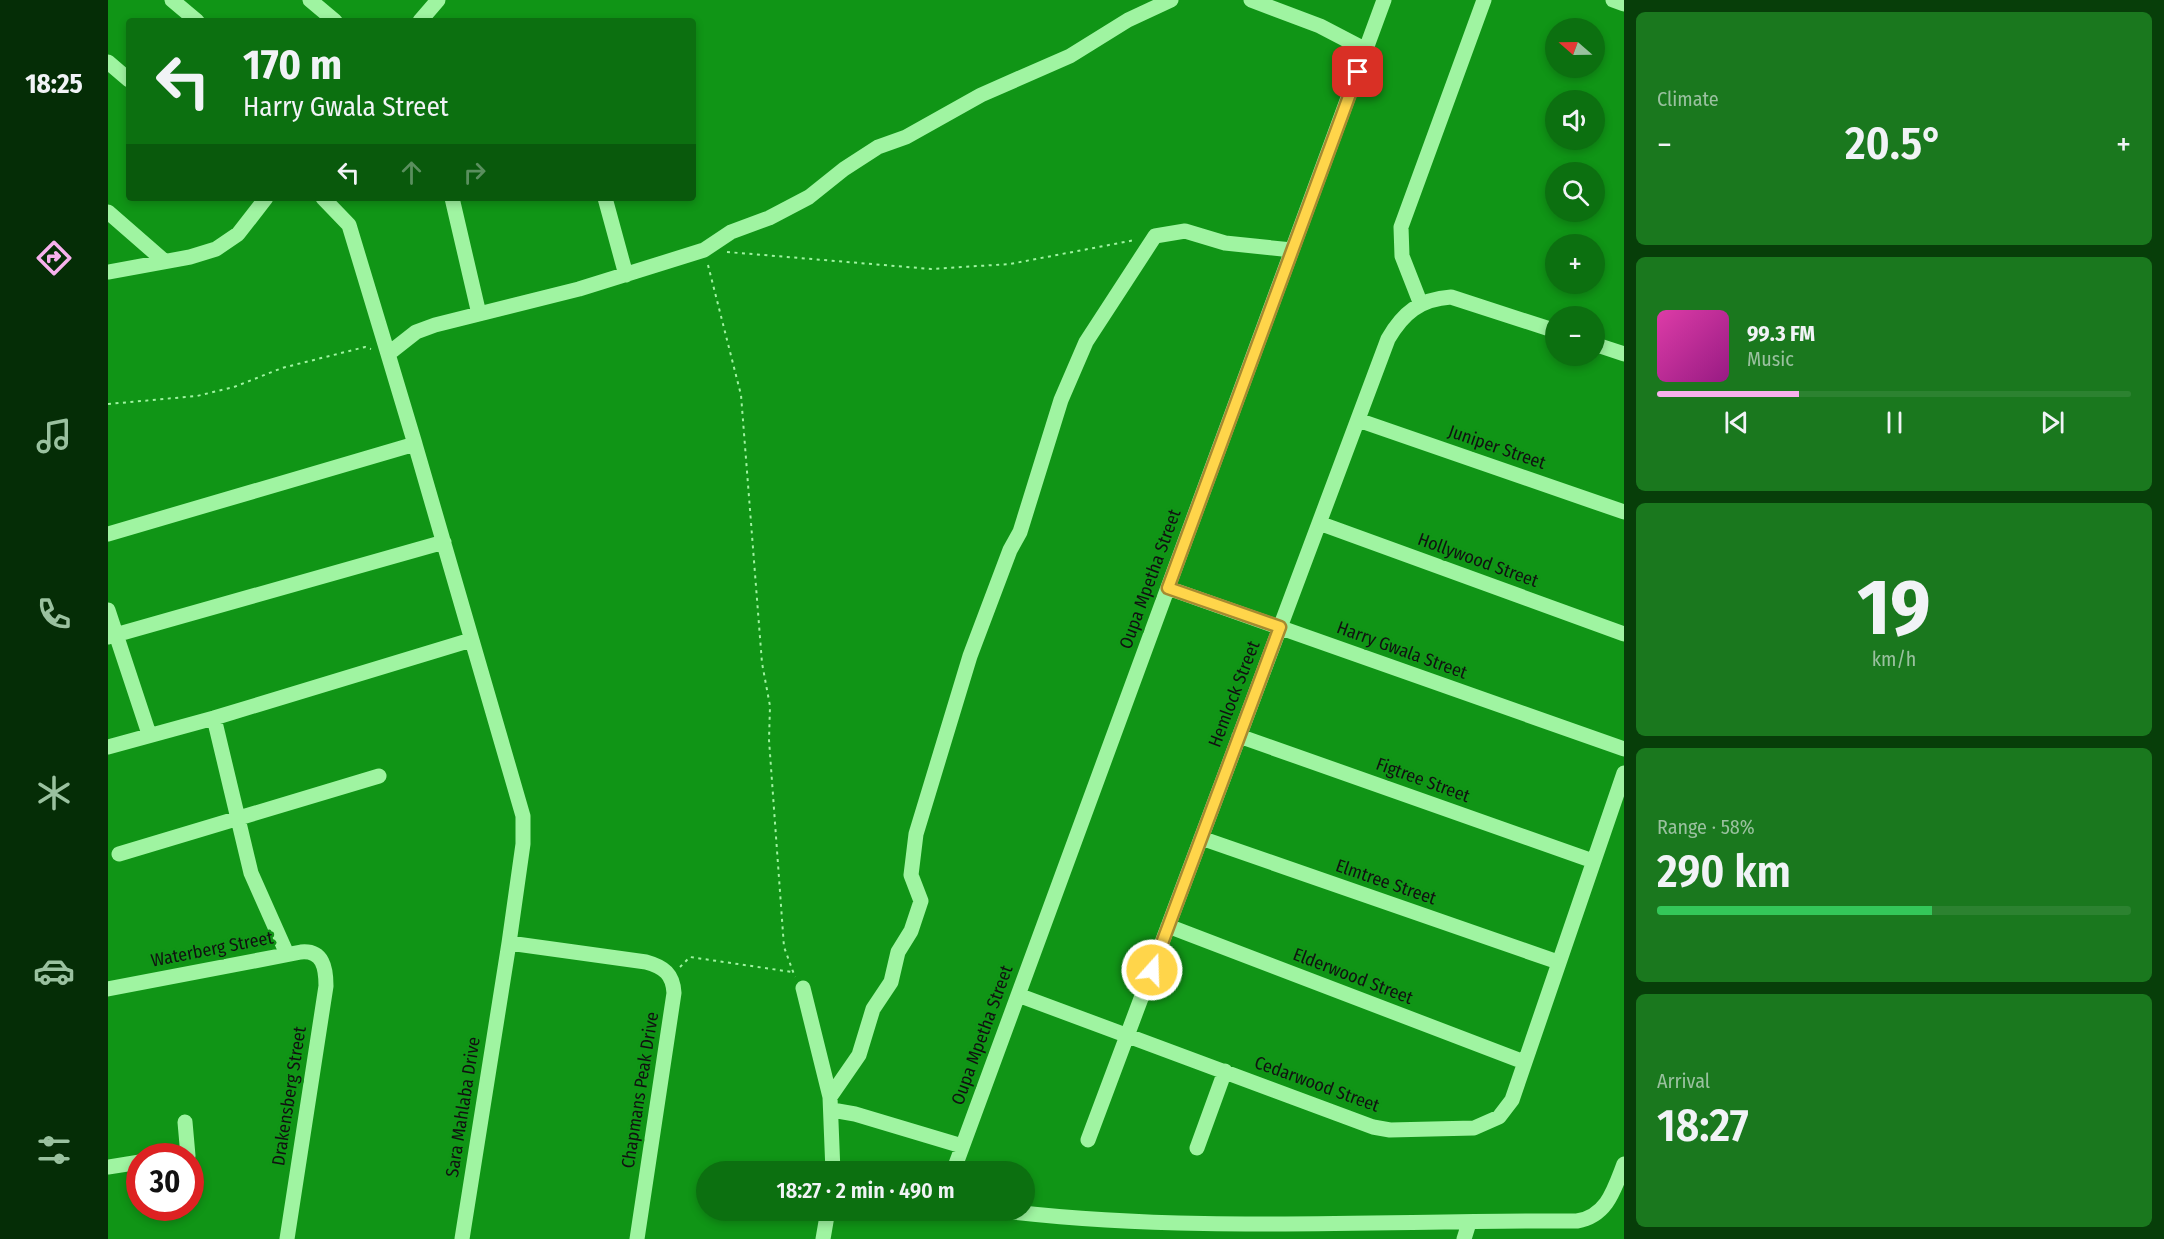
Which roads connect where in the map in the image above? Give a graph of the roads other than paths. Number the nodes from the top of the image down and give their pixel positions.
1 (172, 0) edge
2 (310, 0) edge
3 (438, 0) edge
4 (1171, 0) edge
5 (1251, 0) edge
6 (1384, 0) edge
7 (1484, 0) edge
8 (1613, 0) edge
9 (1624, 4) edge
10 (193, 18) edge
11 (331, 18) edge
12 (423, 18) edge
13 (1366, 50) junction
14 (108, 62) edge
15 (126, 77) edge
16 (264, 201) edge
17 (326, 201) edge
18 (453, 201) edge
19 (606, 201) edge
20 (108, 212) edge
21 (1292, 250) junction
22 (163, 260) junction
23 (108, 272) edge
24 (626, 274) junction
25 (1420, 303) junction
26 (479, 314) junction
27 (1545, 327) edge
28 (1605, 348) edge
29 (388, 354) junction
30 (1624, 354) edge
31 (1358, 420) junction
32 (416, 444) junction
33 (1624, 512) edge
34 (1319, 523) junction
35 (108, 534) edge
36 (444, 542) junction
37 (1168, 588) junction
38 (108, 610) edge
39 (1280, 627) junction
40 (1624, 634) edge
41 (112, 636) edge
42 (471, 640) junction
43 (214, 718) junction
44 (149, 735) junction
45 (1239, 736) junction
46 (108, 747) edge
47 (1624, 749) edge
48 (1624, 773) edge
49 (379, 776) dead end
50 (240, 818) junction
51 (1201, 838) junction
52 (119, 854) dead end
53 (1593, 861) junction
54 (1168, 926) junction
55 (509, 943) junction
56 (287, 954) junction
57 (321, 959) joint
58 (1558, 962) junction
59 (803, 988) road end
60 (108, 989) edge
61 (1018, 995) junction
62 (1127, 1037) junction
63 (1524, 1062) junction
64 (1225, 1071) junction
65 (831, 1104) junction
66 (185, 1122) dead end
67 (1088, 1140) dead end
68 (185, 1143) edge
69 (962, 1146) junction
70 (1197, 1148) dead end
71 (833, 1161) edge
72 (957, 1161) edge
73 (126, 1164) edge
74 (1624, 1164) edge
75 (108, 1167) edge
76 (1035, 1215) edge
77 (826, 1221) edge
78 (1469, 1223) junction
79 (287, 1239) edge
80 (462, 1239) edge
81 (637, 1239) edge
82 (822, 1239) edge
83 (1464, 1239) edge

1 - 10 street
2 - 11 street
3 - 12 street
4 - 24 street
5 - 13 street
6 - 13 street, Oupa Mpetha Street
7 - 25 street
8 - 9 street
13 - 21 street, Oupa Mpetha Street
14 - 15 street
16 - 22 street
17 - 29 street
18 - 26 street
19 - 24 street
20 - 22 street
21 - 37 street, Oupa Mpetha Street
21 - 65 street
22 - 23 street
24 - 26 street
25 - 27 street, Hemlock Street
25 - 31 street, Hemlock Street
26 - 29 street
28 - 30 street
29 - 32 street
31 - 33 street, Juniper Street
31 - 34 street, Hemlock Street
32 - 35 street
32 - 36 street
34 - 39 street, Hemlock Street
34 - 40 street, Hollywood Street
36 - 41 street
36 - 42 street
37 - 39 street, Harry Gwala Street
37 - 61 street, Oupa Mpetha Street
38 - 41 street
39 - 45 street, Hemlock Street
39 - 47 street, Harry Gwala Street
41 - 44 street
42 - 43 street
42 - 55 street
43 - 44 street
43 - 50 street
44 - 46 street
45 - 51 street, Hemlock Street
45 - 53 street, Figtree Street
48 - 53 street, Cedarwood Street
49 - 50 street
50 - 52 street
50 - 56 street
51 - 54 street, Hemlock Street
51 - 58 street, Elmtree Street
53 - 58 street, Cedarwood Street
54 - 62 street, Hemlock Street
54 - 63 street, Elderwood Street
55 - 80 street, Sara Mahlaba Drive
55 - 81 street, Chapmans Peak Drive
56 - 57 street, Waterberg Street
56 - 60 street, Waterberg Street
57 - 79 street, Drakensberg Street
58 - 63 street, Cedarwood Street
59 - 65 street
61 - 62 street, Cedarwood Street
61 - 69 street, Oupa Mpetha Street
62 - 64 street, Cedarwood Street
62 - 67 street, Hemlock Street
63 - 64 street, Cedarwood Street
64 - 70 street
65 - 69 street
65 - 71 street
66 - 68 street
69 - 72 street, Oupa Mpetha Street
73 - 75 street
74 - 78 street
76 - 78 street
77 - 82 street
78 - 83 street

